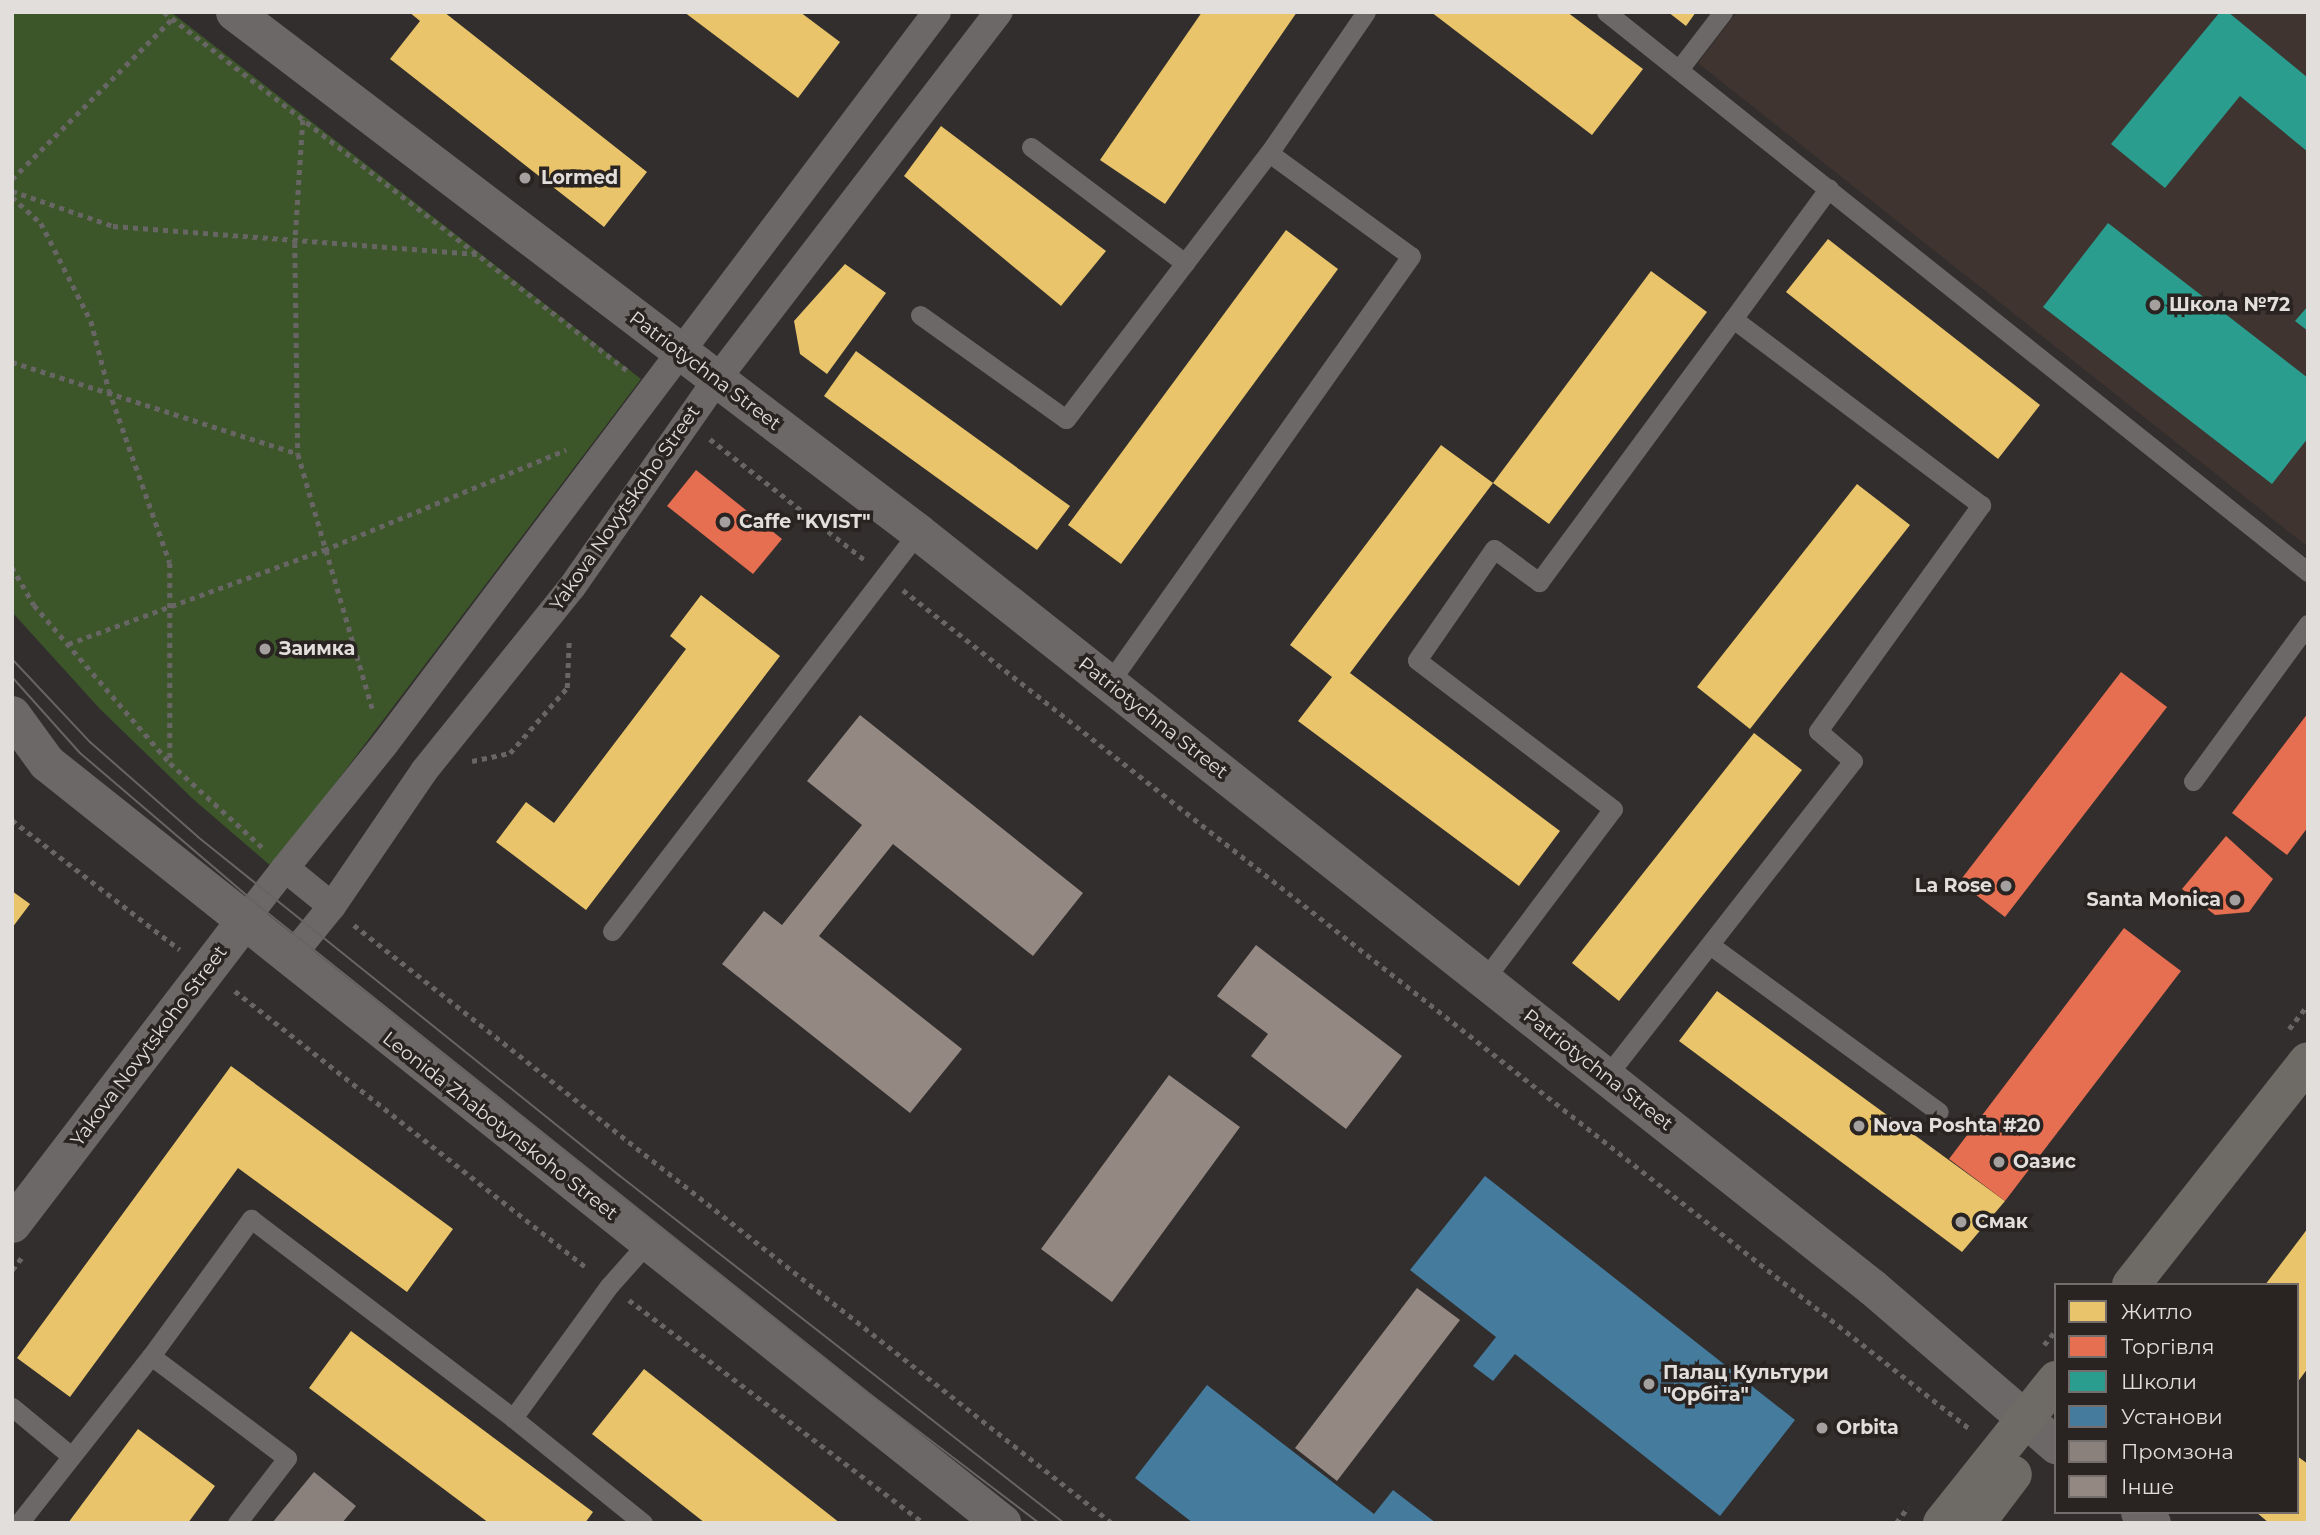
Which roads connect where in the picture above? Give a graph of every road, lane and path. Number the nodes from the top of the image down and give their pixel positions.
1 (164, 12) edge
2 (937, 12) edge
3 (999, 12) edge
4 (1366, 12) edge
5 (1606, 12) edge
6 (1723, 12) edge
7 (240, 14) edge
8 (172, 19) junction
9 (1680, 68) junction
10 (303, 120) junction
11 (1031, 147) dead end
12 (1269, 153) junction
13 (12, 179) edge
14 (1829, 188) junction
15 (12, 194) edge
16 (295, 243) junction
17 (478, 254) junction
18 (1185, 263) junction
19 (920, 315) dead end
20 (1733, 319) junction
21 (682, 353) junction
22 (12, 362) edge
23 (717, 379) junction
24 (109, 390) junction
25 (653, 390) junction
26 (687, 421) junction
27 (577, 446) dead end
28 (298, 454) junction
29 (918, 532) junction
30 (324, 550) junction
31 (12, 567) edge
32 (2308, 572) edge
33 (884, 575) junction
34 (572, 587) junction
35 (169, 605) junction
36 (2308, 624) edge
37 (68, 644) junction
38 (1109, 683) junction
39 (12, 715) edge
40 (384, 745) junction
41 (170, 763) junction
42 (424, 771) junction
43 (2193, 781) dead end
44 (12, 820) edge
45 (285, 868) junction
46 (332, 906) junction
47 (243, 922) junction
48 (612, 931) dead end
49 (1710, 945) junction
50 (289, 960) junction
51 (208, 970) junction
52 (1484, 980) junction
53 (2308, 1061) edge
54 (1606, 1077) junction
55 (2308, 1098) edge
56 (1939, 1112) dead end
57 (12, 1224) edge
58 (648, 1242) junction
59 (2133, 1283) edge
60 (2163, 1283) edge
61 (609, 1286) junction
62 (151, 1356) junction
63 (2054, 1389) edge
64 (12, 1407) edge
65 (513, 1418) junction
66 (1970, 1429) dead end
67 (2045, 1430) edge
68 (71, 1455) junction
69 (19, 1523) edge
70 (237, 1523) edge
71 (643, 1523) edge
72 (924, 1523) edge
73 (1002, 1523) edge
74 (1112, 1523) edge
75 (1942, 1523) edge
76 (1976, 1523) edge

1 - 8 path
2 - 21 street, Yakova Novytskoho Street
3 - 23 street, Yakova Novytskoho Street
4 - 12 lane
5 - 9 lane
6 - 9 lane
7 - 21 street, Patriotychna Street
8 - 10 path
8 - 13 path
9 - 14 lane
10 - 16 path
10 - 17 path
11 - 18 lane
12 - 18 lane
12 - 38 lane
14 - 20 lane
14 - 32 lane
15 - 16 path
15 - 24 path
16 - 17 path
16 - 28 path
17 - 25 path
18 - 19 lane
20 - 49 lane
20 - 52 lane
21 - 23 street, Patriotychna Street
21 - 25 street, Yakova Novytskoho Street
22 - 24 path
23 - 26 street, Yakova Novytskoho Street
23 - 29 street, Patriotychna Street
24 - 28 path
24 - 35 path
25 - 40 street, Yakova Novytskoho Street
26 - 33 path
26 - 34 street, Yakova Novytskoho Street
27 - 30 path
28 - 30 path
29 - 33 lane
29 - 38 street, Patriotychna Street
30 - 35 path
30 - 40 path
31 - 37 path
33 - 48 lane
33 - 66 path
34 - 42 street, Yakova Novytskoho Street
34 - 42 path
35 - 37 path
35 - 41 path
36 - 43 lane
37 - 41 path
38 - 52 street, Patriotychna Street
39 - 47 street, Leonida Zhabotynskoho Street
40 - 45 street, Yakova Novytskoho Street
41 - 45 path
42 - 46 street, Yakova Novytskoho Street
44 - 51 path
45 - 46 street
45 - 47 street, Yakova Novytskoho Street
46 - 50 street, Yakova Novytskoho Street
46 - 74 path
47 - 50 street, Leonida Zhabotynskoho Street
47 - 51 street, Yakova Novytskoho Street
49 - 54 lane
49 - 56 lane
50 - 58 street, Leonida Zhabotynskoho Street
51 - 57 street, Yakova Novytskoho Street
51 - 61 path
52 - 54 street, Patriotychna Street
53 - 59 main road
54 - 67 street, Patriotychna Street
55 - 60 main road
58 - 61 lane
58 - 73 street, Leonida Zhabotynskoho Street
61 - 65 lane
61 - 72 path
62 - 65 lane
62 - 68 lane
62 - 70 lane
63 - 67 main road
64 - 68 lane
65 - 71 lane
67 - 75 main road
67 - 76 main road
68 - 69 lane

